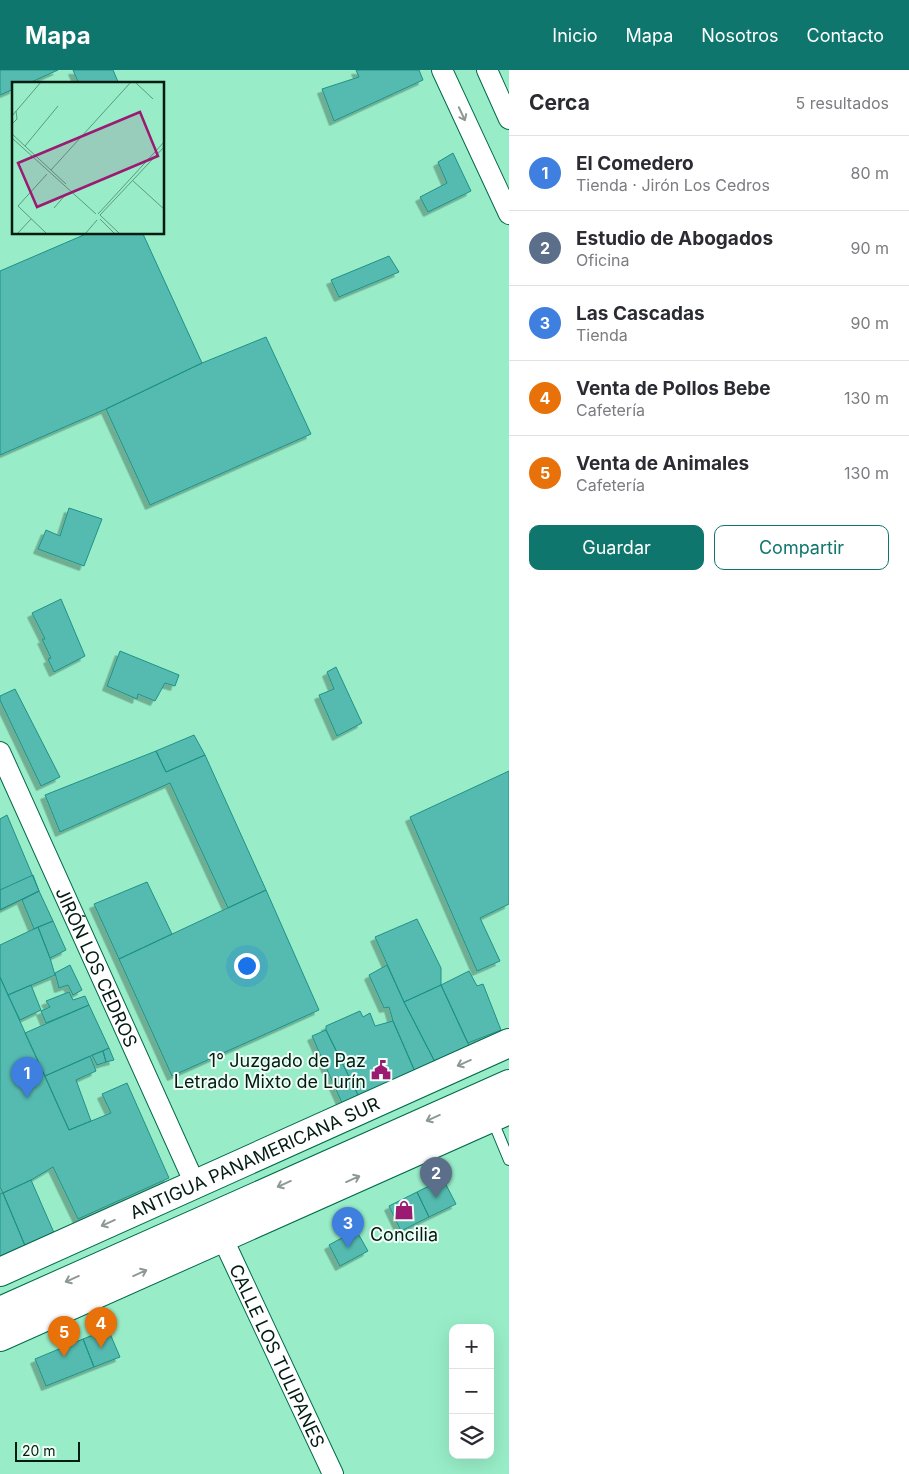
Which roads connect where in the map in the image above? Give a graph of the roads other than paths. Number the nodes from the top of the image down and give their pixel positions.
1 (442, 70) edge
2 (487, 70) edge
3 (509, 119) edge
4 (509, 214) edge
5 (0, 752) edge
6 (509, 1044) edge
7 (509, 1084) edge
8 (500, 1114) edge
9 (509, 1160) edge
10 (195, 1184) junction
11 (222, 1237) junction
12 (0, 1272) edge
13 (0, 1312) edge
14 (0, 1337) edge
15 (333, 1474) edge

1 -> 4 street
2 - 3 street
5 - 10 street, JIRÓN LOS CEDROS
6 -> 10 main road, ANTIGUA PANAMERICANA SUR
7 -> 13 main road
8 - 9 lane
11 -> 8 main road
10 -> 12 main road, ANTIGUA PANAMERICANA SUR
14 -> 11 main road
11 - 15 street, CALLE LOS TULIPANES

